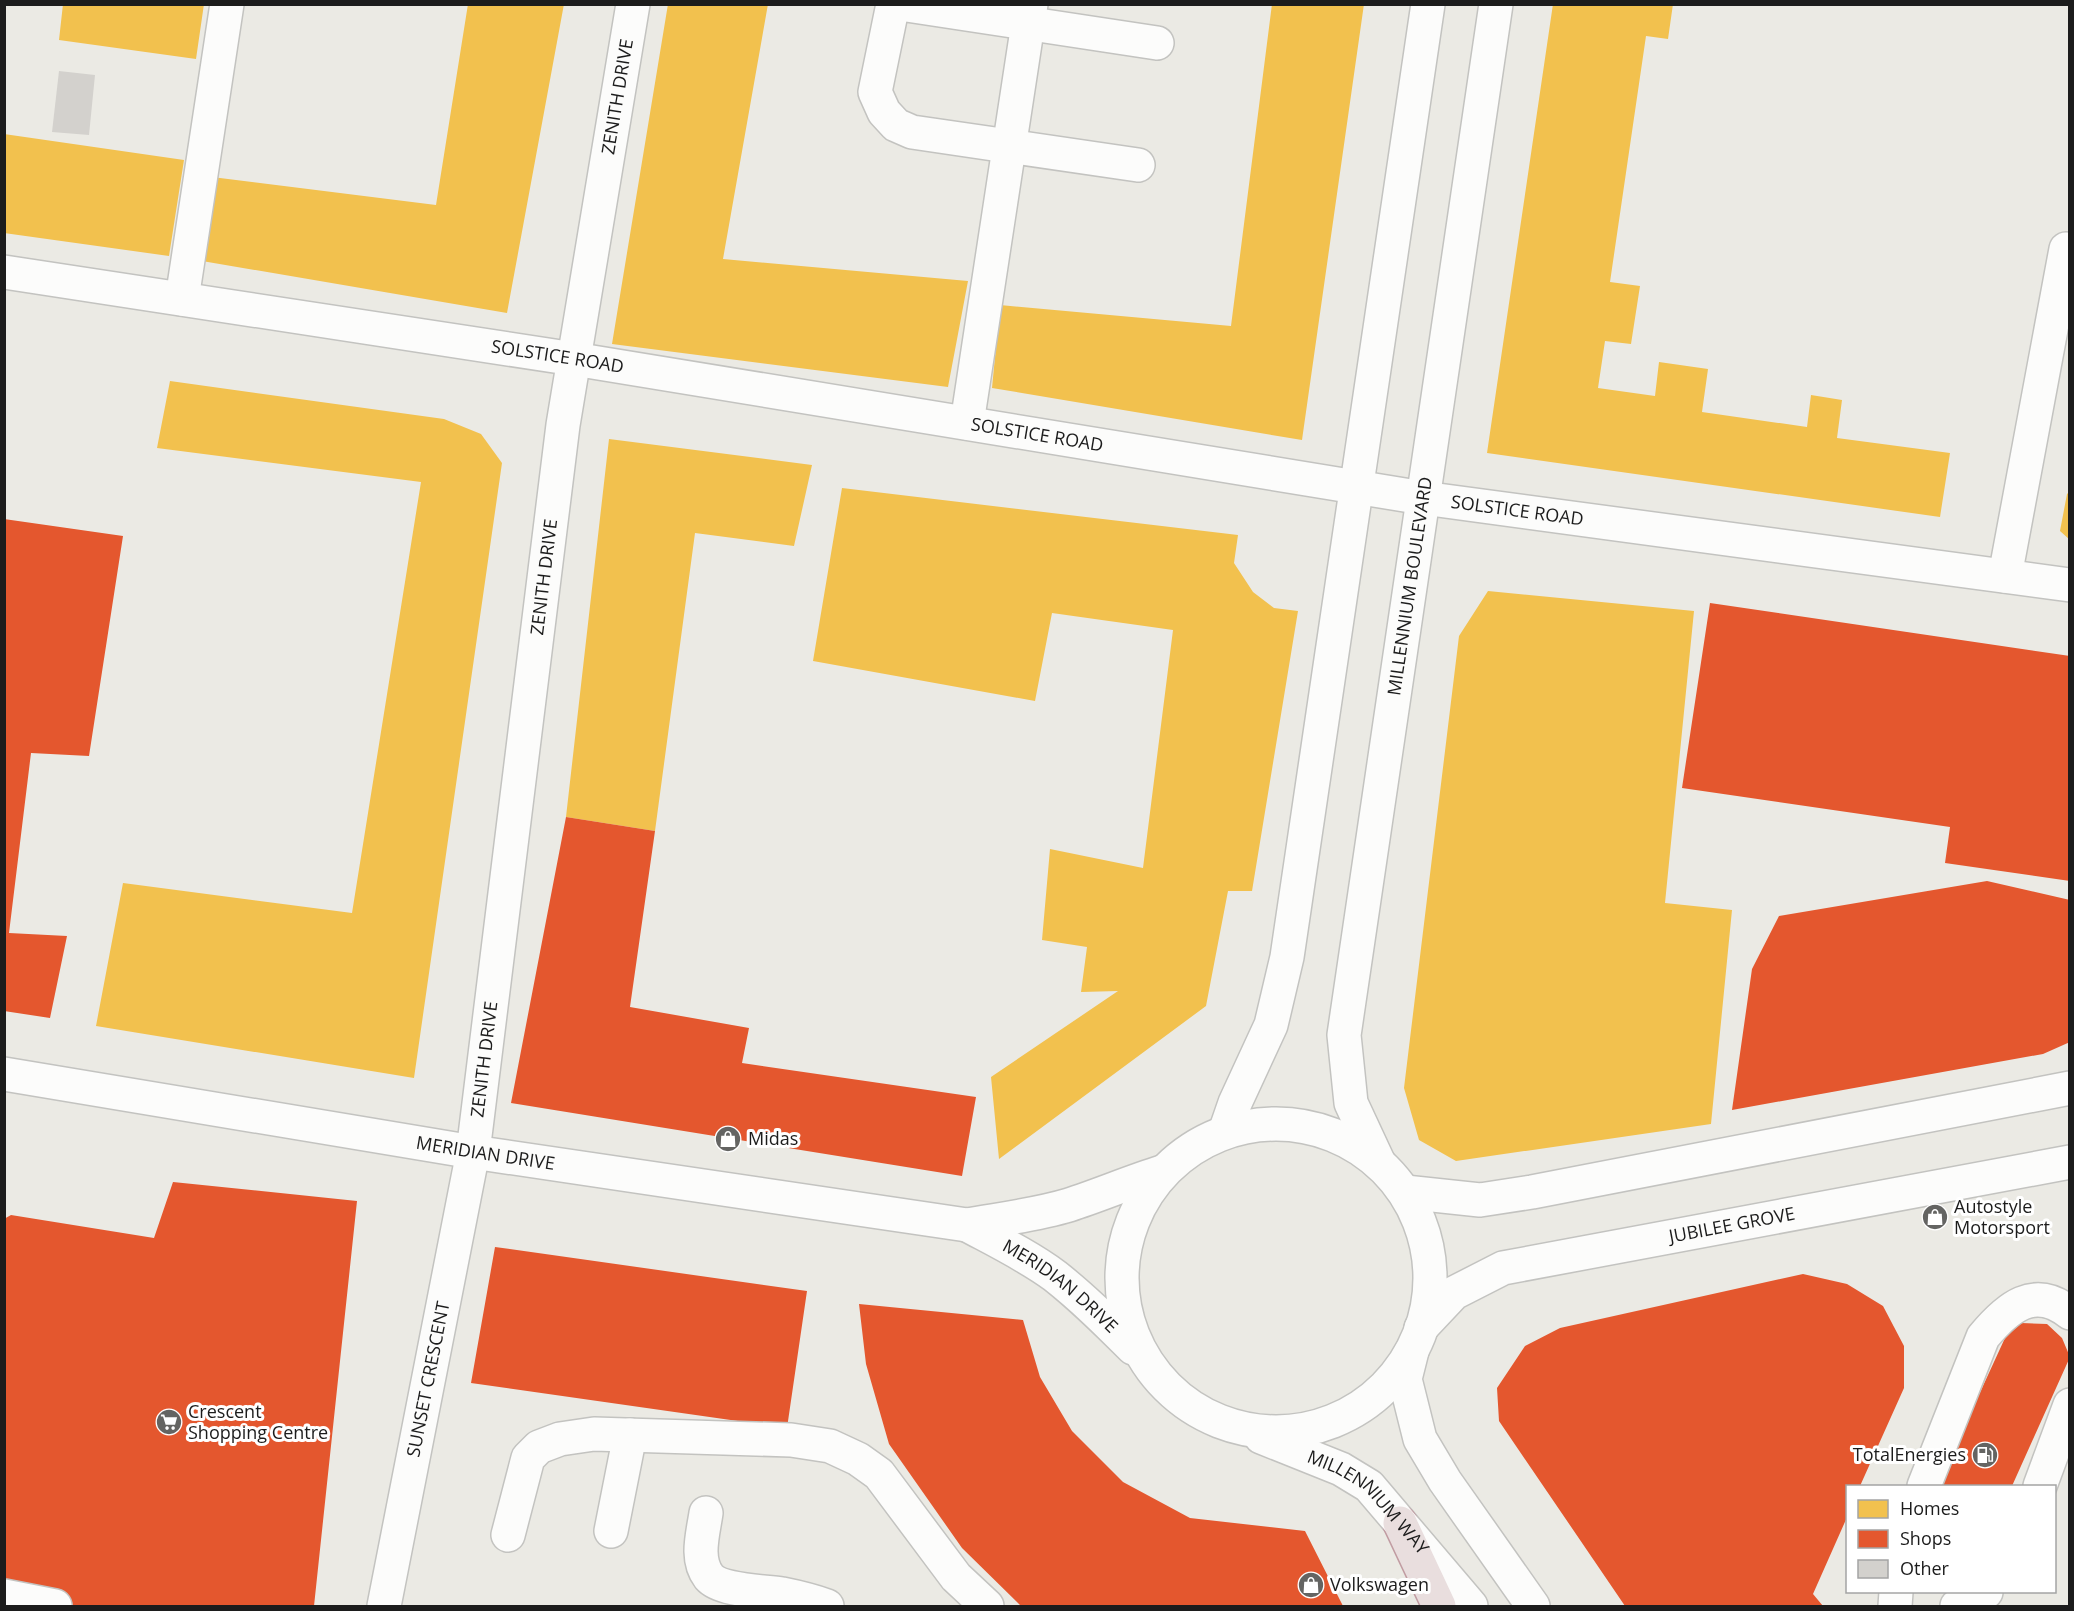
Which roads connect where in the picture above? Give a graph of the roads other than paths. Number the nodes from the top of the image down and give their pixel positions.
1 (227, 4) edge
2 (633, 4) edge
3 (893, 4) edge
4 (900, 4) edge
5 (1428, 4) edge
6 (1496, 4) edge
7 (1030, 15) edge
8 (1157, 43) dead end
9 (1011, 146) junction
10 (1138, 165) dead end
11 (2066, 249) dead end
12 (4, 272) edge
13 (182, 299) junction
14 (574, 359) junction
15 (967, 423) junction
16 (1356, 487) junction
17 (1423, 498) junction
18 (2005, 576) junction
19 (2070, 585) edge
20 (4, 1074) edge
21 (2070, 1088) edge
22 (1225, 1132) junction
23 (473, 1152) junction
24 (1378, 1161) junction
25 (2070, 1162) edge
26 (1162, 1172) junction
27 (1405, 1192) junction
28 (967, 1225) junction
29 (2070, 1313) edge
30 (1414, 1341) junction
31 (1145, 1361) junction
32 (2070, 1405) edge
33 (1241, 1429) junction
34 (630, 1436) junction
35 (1924, 1485) edge
36 (2040, 1485) edge
37 (706, 1514) dead end
38 (1400, 1523) junction
39 (611, 1532) dead end
40 (508, 1535) dead end
41 (1984, 1593) edge
42 (4, 1596) edge
43 (778, 1600) edge
44 (55, 1606) edge
45 (384, 1606) edge
46 (827, 1606) edge
47 (987, 1606) edge
48 (1439, 1606) edge
49 (1471, 1606) edge
50 (1533, 1606) edge
51 (1957, 1606) edge

1 - 13 street
2 - 14 street, ZENITH DRIVE
3 - 9 street
4 - 7 street
5 - 16 street
6 - 17 street, MILLENNIUM BOULEVARD
7 - 8 street
7 - 9 street
9 - 10 street
9 - 15 street
11 - 18 street
12 - 13 street, SOLSTICE ROAD
13 - 14 street, SOLSTICE ROAD
14 - 15 street, SOLSTICE ROAD
14 - 23 street, ZENITH DRIVE
15 - 16 street, SOLSTICE ROAD
16 - 17 street, SOLSTICE ROAD
16 - 22 street
17 - 18 street, SOLSTICE ROAD
17 - 24 street, MILLENNIUM BOULEVARD
18 - 19 street, SOLSTICE ROAD
20 - 23 street, MERIDIAN DRIVE
21 - 27 street
22 - 24 street, MILLENNIUM BOULEVARD
22 - 26 street, MILLENNIUM BOULEVARD
23 - 28 street, MERIDIAN DRIVE
23 - 45 street, SUNSET CRESCENT
24 - 27 street, MILLENNIUM BOULEVARD
25 - 30 street, JUBILEE GROVE
26 - 28 street, MERIDIAN DRIVE
26 - 31 street, MILLENNIUM BOULEVARD
27 - 30 street, MILLENNIUM BOULEVARD
28 - 31 street, MERIDIAN DRIVE
29 - 35 street
30 - 33 street, MILLENNIUM BOULEVARD
30 - 50 street
31 - 33 street, MILLENNIUM BOULEVARD
32 - 36 street
33 - 38 street, MILLENNIUM WAY
34 - 39 street
34 - 40 street
34 - 47 street
37 - 43 street
38 - 48 highway
38 - 49 street, MILLENNIUM WAY
41 - 51 street
42 - 44 street
43 - 46 street

